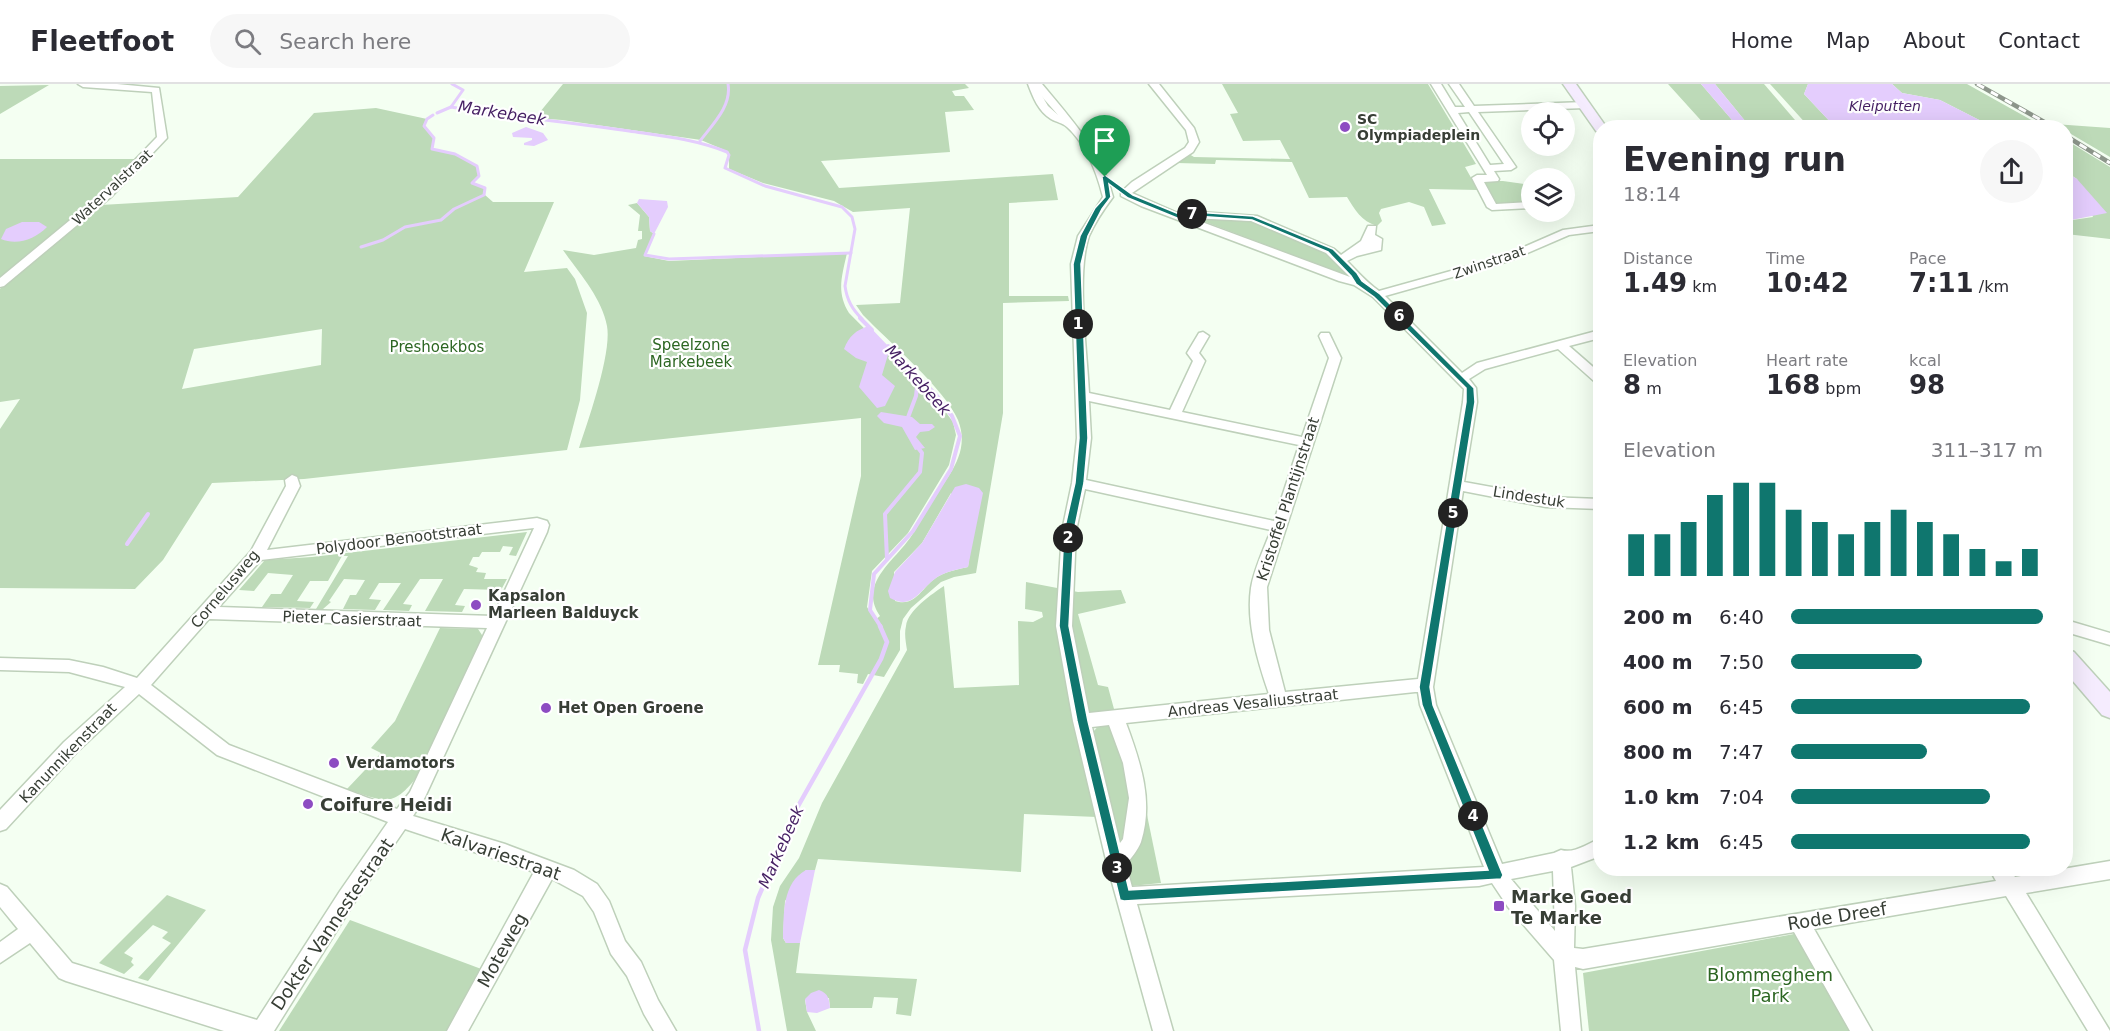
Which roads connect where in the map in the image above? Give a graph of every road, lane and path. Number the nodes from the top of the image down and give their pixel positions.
1 (83, 84) edge
2 (91, 84) edge
3 (1035, 84) edge
4 (1154, 84) edge
5 (1437, 84) edge
6 (1454, 84) edge
7 (1569, 84) edge
8 (1586, 107) junction
9 (1453, 110) junction
10 (1471, 110) junction
11 (1595, 120) edge
12 (1489, 168) junction
13 (1118, 195) junction
14 (1521, 206) edge
15 (1180, 216) junction
16 (1593, 229) edge
17 (1371, 232) dead end
18 (1340, 260) junction
19 (1358, 282) junction
20 (0, 284) edge
21 (1377, 296) junction
22 (1203, 336) dead end
23 (1325, 336) dead end
24 (1593, 336) edge
25 (1560, 345) junction
26 (1593, 373) edge
27 (1462, 378) junction
28 (1083, 396) junction
29 (1175, 413) junction
30 (1307, 442) junction
31 (291, 480) dead end
32 (1079, 483) junction
33 (1457, 485) junction
34 (1593, 504) edge
35 (1279, 527) junction
36 (257, 554) junction
37 (207, 613) junction
38 (497, 622) junction
39 (2073, 628) edge
40 (2110, 639) edge
41 (0, 664) edge
42 (2073, 666) edge
43 (139, 685) junction
44 (1425, 687) junction
45 (1279, 700) junction
46 (2110, 708) edge
47 (1115, 717) junction
48 (1082, 721) junction
49 (402, 818) junction
50 (0, 823) edge
51 (1593, 851) edge
52 (1561, 858) junction
53 (1116, 864) junction
54 (548, 869) junction
55 (2110, 870) edge
56 (1497, 875) junction
57 (2004, 876) edge
58 (2012, 888) junction
59 (0, 893) edge
60 (1124, 896) junction
61 (1799, 922) junction
62 (31, 931) junction
63 (0, 954) edge
64 (1564, 956) junction
65 (257, 1031) edge
66 (262, 1031) edge
67 (457, 1031) edge
68 (666, 1031) edge
69 (1164, 1031) edge
70 (1571, 1031) edge
71 (1862, 1031) edge
72 (2100, 1031) edge

1 - 2 street
2 - 20 street, Watervalstraat
3 - 13 street
4 - 13 street
5 - 9 street
6 - 10 street
7 - 8 street
8 - 10 street
8 - 11 street
9 - 10 street
9 - 12 street
10 - 12 street
12 - 14 street
13 - 15 street
13 - 28 street
15 - 18 street
15 - 19 street
16 - 21 street, Zwinstraat
17 - 18 street
18 - 19 street
19 - 21 street
21 - 27 street
22 - 29 street
23 - 30 street, Kristoffel Plantijnstraat
24 - 25 street
25 - 26 street
25 - 27 street
27 - 33 street
28 - 29 street
28 - 32 street
29 - 30 street
30 - 35 street, Kristoffel Plantijnstraat
31 - 36 street, Cornelusweg
32 - 35 street
32 - 48 street
33 - 34 street, Lindestuk
33 - 44 street
35 - 45 street, Kristoffel Plantijnstraat
36 - 37 street, Cornelusweg
36 - 38 street, Polydoor Benootstraat
37 - 38 street, Pieter Casierstraat
37 - 43 street, Cornelusweg
38 - 49 street
39 - 40 street
41 - 43 street, Kalvariestraat
42 - 46 street
43 - 49 street, Kalvariestraat
43 - 50 street, Kanunnikenstraat
44 - 45 street, Andreas Vesaliusstraat
44 - 56 street
45 - 47 street, Andreas Vesaliusstraat
47 - 48 street, Andreas Vesaliusstraat
47 - 53 street
48 - 53 street
49 - 54 street, Kalvariestraat
49 - 66 street, Dokter Vannestestraat
51 - 52 street
52 - 56 street
52 - 64 street
53 - 60 street
54 - 67 street, Moteweg
54 - 68 street, Kalvariestraat
55 - 58 street, Rode Dreef
56 - 60 street
56 - 64 street
57 - 58 street
58 - 61 street, Rode Dreef
58 - 72 street
59 - 62 street
60 - 69 street
61 - 64 street, Rode Dreef
61 - 71 street
62 - 63 street
62 - 65 street
64 - 70 street

